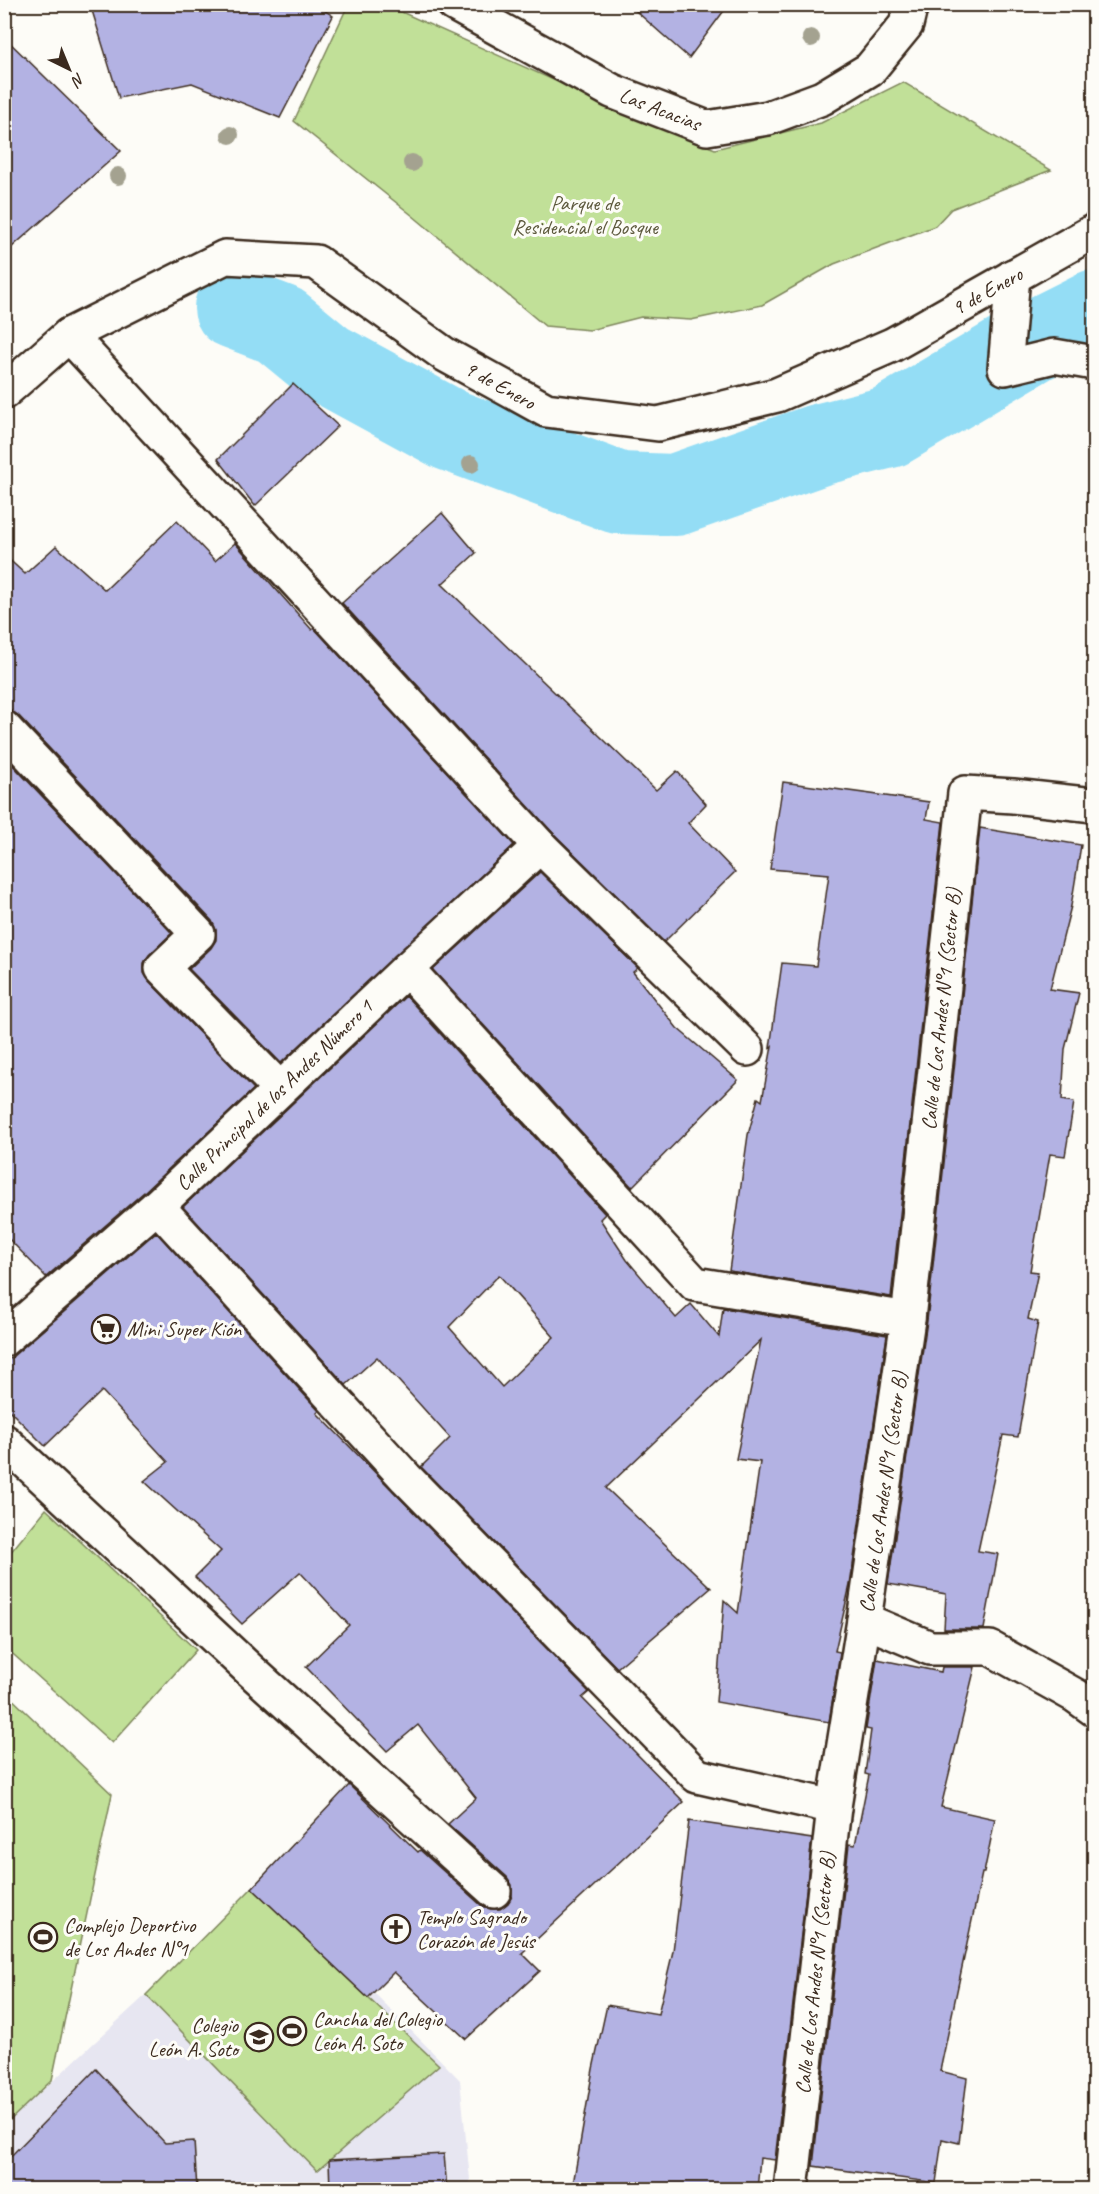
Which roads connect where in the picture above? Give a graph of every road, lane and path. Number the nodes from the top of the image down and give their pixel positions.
1 (454, 4) edge
2 (911, 4) edge
3 (1090, 228) edge
4 (1013, 283) junction
5 (69, 335) junction
6 (1095, 363) edge
7 (4, 392) edge
8 (4, 728) edge
9 (1095, 805) edge
10 (540, 846) junction
11 (407, 969) junction
12 (747, 1049) dead end
13 (280, 1089) junction
14 (157, 1206) junction
15 (908, 1319) junction
16 (4, 1339) edge
17 (4, 1441) edge
18 (864, 1620) junction
19 (1095, 1709) edge
20 (834, 1807) junction
21 (494, 1891) dead end
22 (791, 2190) edge

1 - 2 street, Las Acacias
3 - 4 street, 9 de Enero
4 - 5 street, 9 de Enero
4 - 6 street
5 - 7 street, 9 de Enero
5 - 10 street
8 - 13 street
9 - 15 street, Calle de Los Andes N°1 (Sector B)
10 - 11 street, Calle Principal de los Andes Número 1
10 - 12 street
11 - 13 street, Calle Principal de los Andes Número 1
11 - 15 street
13 - 14 street, Calle Principal de los Andes Número 1
14 - 16 street, Calle Principal de los Andes Número 1
14 - 20 street
15 - 18 street, Calle de Los Andes N°1 (Sector B)
17 - 21 street
18 - 19 street
18 - 20 street, Calle de Los Andes N°1 (Sector B)
20 - 22 street, Calle de Los Andes N°1 (Sector B)

